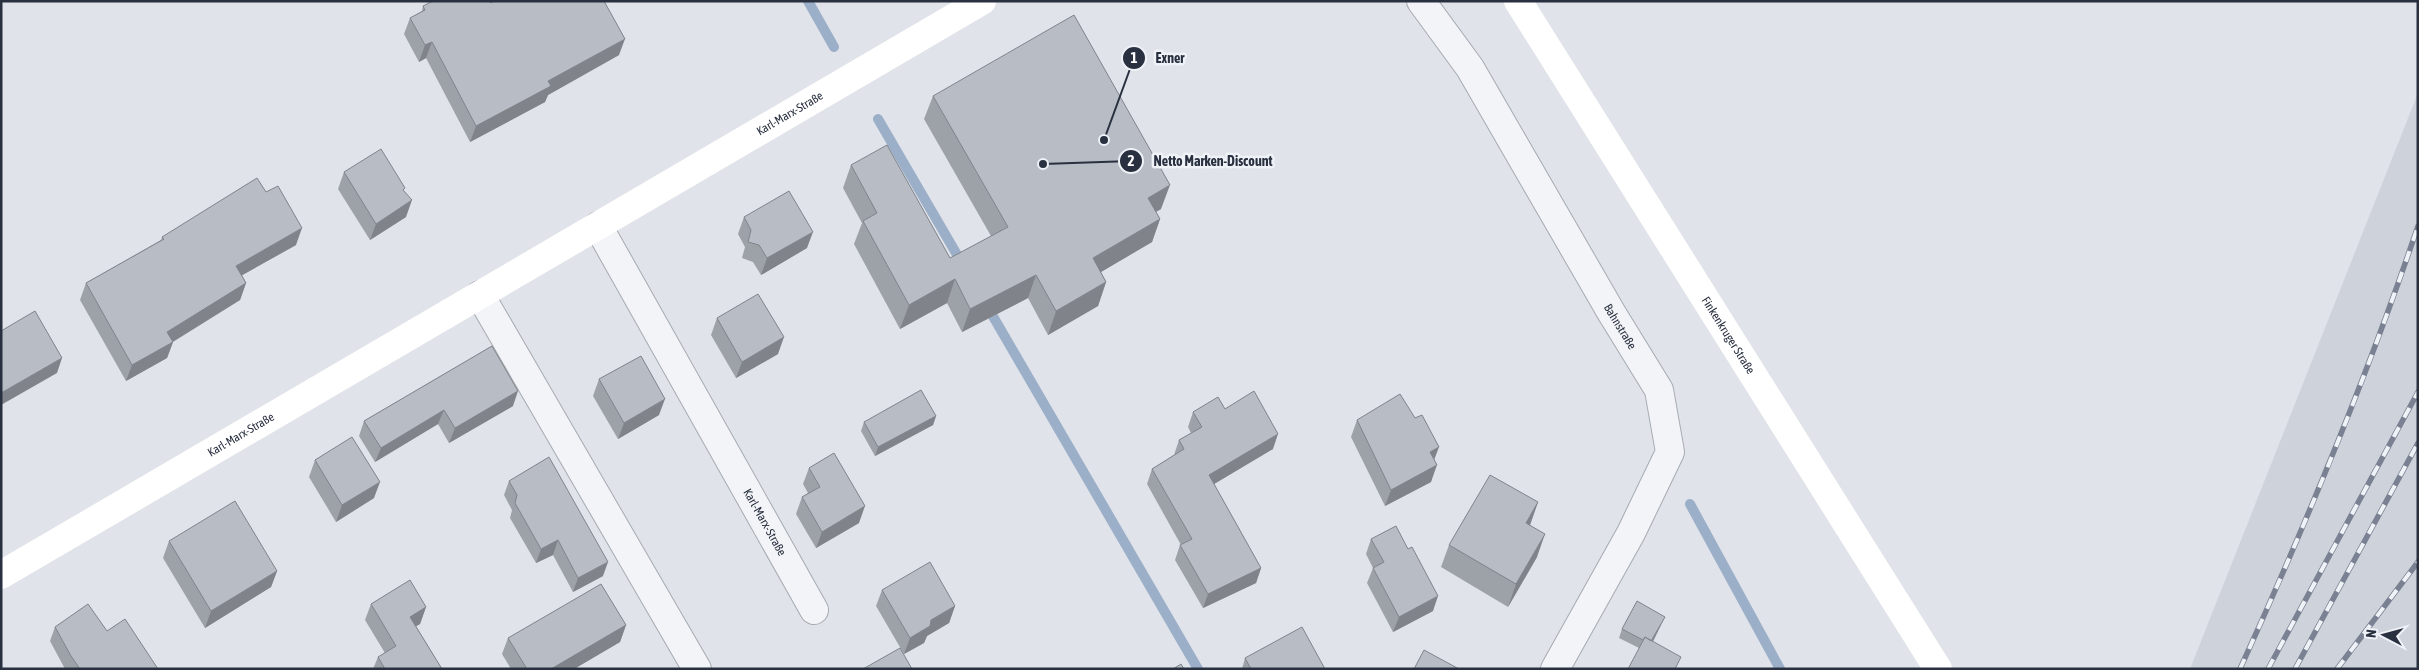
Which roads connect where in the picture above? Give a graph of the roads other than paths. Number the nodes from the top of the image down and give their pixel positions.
1 (982, 1) edge
2 (1421, 1) edge
3 (1518, 1) edge
4 (598, 226) junction
5 (480, 295) junction
6 (1, 576) edge
7 (814, 610) dead end
8 (697, 669) edge
9 (1555, 669) edge
10 (1938, 669) edge

1 - 4 street, Karl-Marx-Straße
2 - 9 street, Bahnstraße
3 - 10 street, Finkenkruger Straße
4 - 5 street, Karl-Marx-Straße
4 - 7 street, Karl-Marx-Straße
5 - 6 street, Karl-Marx-Straße
5 - 8 street

